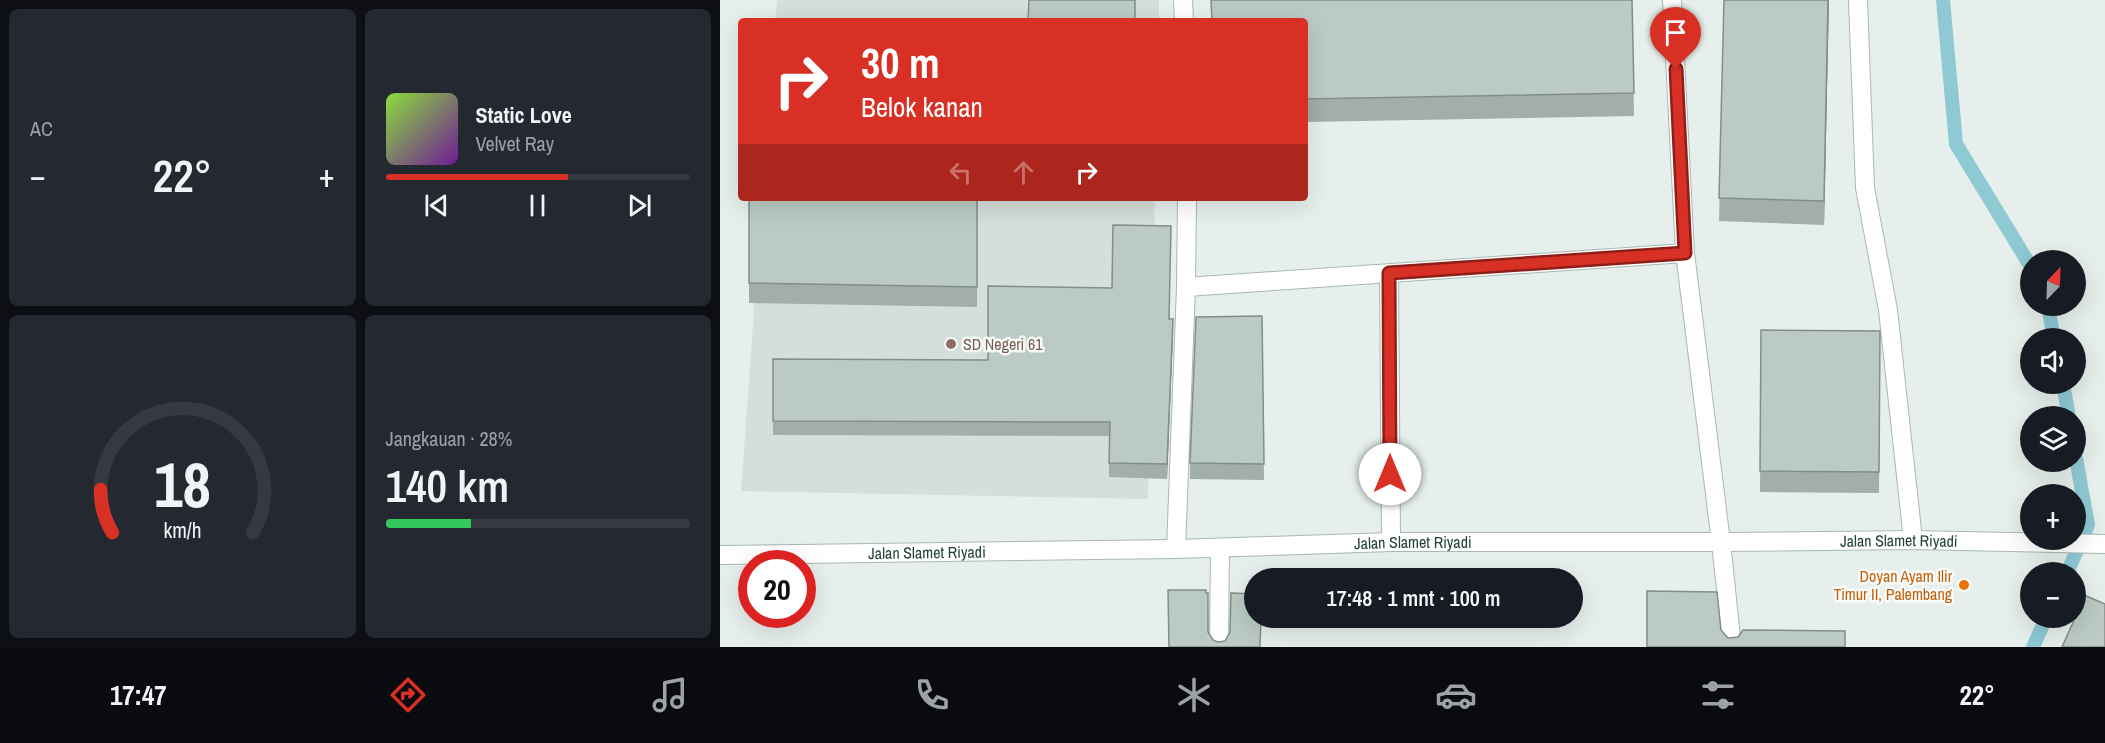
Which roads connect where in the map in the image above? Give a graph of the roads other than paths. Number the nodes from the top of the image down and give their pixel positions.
1 (1183, 0) edge
2 (1672, 0) edge
3 (1858, 0) edge
4 (1184, 18) edge
5 (1187, 201) edge
6 (1685, 253) junction
7 (1389, 273) junction
8 (1186, 287) junction
9 (1913, 540) junction
10 (1390, 542) junction
11 (1721, 542) junction
12 (2105, 544) edge
13 (1220, 548) junction
14 (1176, 549) junction
15 (720, 555) edge
16 (1219, 647) edge
17 (1732, 647) edge

1 - 4 street
2 - 6 street
3 - 9 street
5 - 8 street
6 - 7 street
6 - 11 street
7 - 8 street
7 - 10 street
8 - 14 street
9 - 11 street, Jalan Slamet Riyadi
9 - 12 street, Jalan Slamet Riyadi
10 - 11 street, Jalan Slamet Riyadi
10 - 13 street, Jalan Slamet Riyadi
11 - 17 street
13 - 14 street, Jalan Slamet Riyadi
13 - 16 street
14 - 15 street, Jalan Slamet Riyadi

